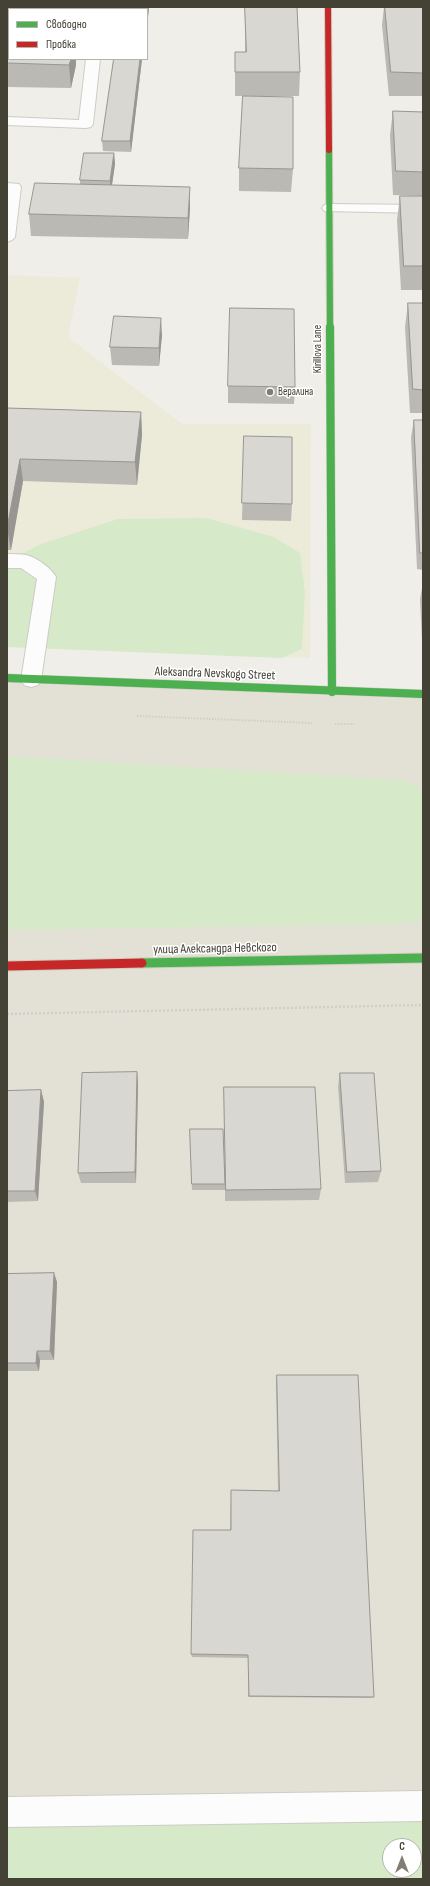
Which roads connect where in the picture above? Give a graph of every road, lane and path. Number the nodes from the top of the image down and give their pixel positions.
1 (328, 7) edge
2 (93, 60) edge
3 (7, 122) edge
4 (7, 187) edge
5 (329, 208) junction
6 (423, 209) edge
7 (7, 237) edge
8 (7, 561) edge
9 (7, 678) edge
10 (31, 680) junction
11 (332, 692) junction
12 (423, 694) edge
13 (423, 958) edge
14 (7, 966) edge
15 (423, 1005) edge
16 (7, 1014) edge
17 (423, 1806) edge
18 (7, 1812) edge

1 - 5 street, Kirillova Lane
2 - 3 lane
4 - 7 lane
5 - 6 lane
5 - 11 street, Kirillova Lane
8 - 10 lane
9 - 10 street, Aleksandra Nevskogo Street
10 - 11 street, Aleksandra Nevskogo Street
11 - 12 street, Aleksandra Nevskogo Street
13 - 14 street, улица Александра Невского
15 - 16 path
17 - 18 lane

